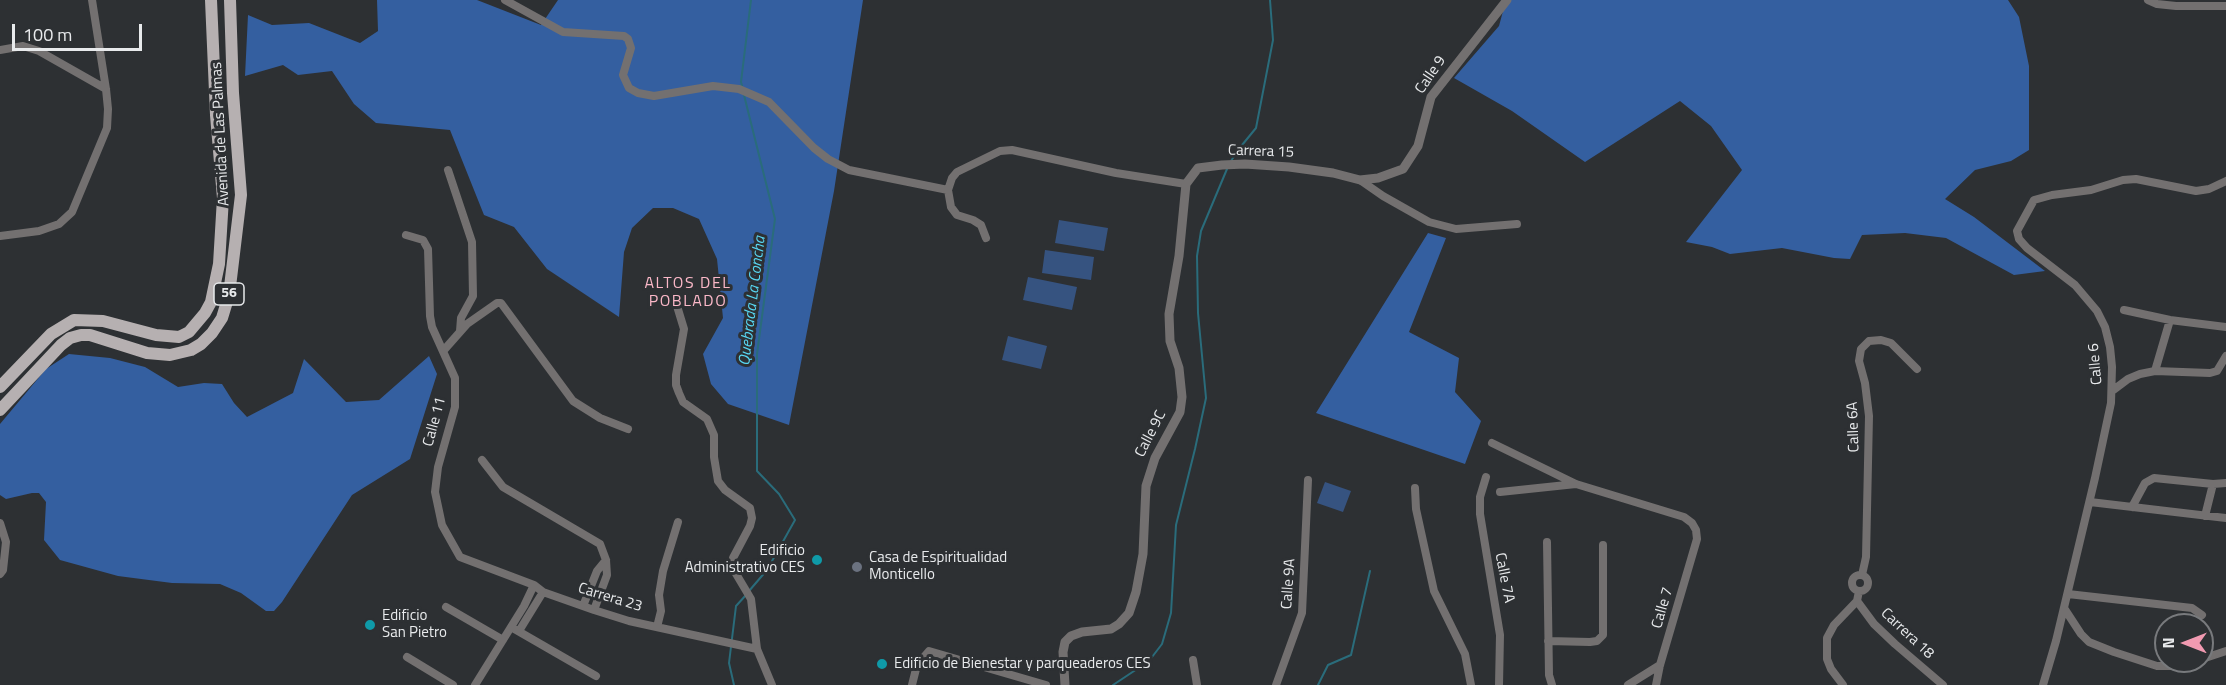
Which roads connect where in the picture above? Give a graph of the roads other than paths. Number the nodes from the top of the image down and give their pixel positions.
1 (92, 0) edge
2 (211, 0) edge
3 (230, 0) edge
4 (505, 0) edge
5 (1507, 0) edge
6 (2148, 0) edge
7 (2226, 6) edge
8 (0, 50) edge
9 (106, 89) junction
10 (448, 171) dead end
11 (1360, 180) junction
12 (2226, 181) edge
13 (1186, 184) junction
14 (948, 190) junction
15 (1517, 224) dead end
16 (406, 235) dead end
17 (0, 236) edge
18 (986, 238) dead end
19 (677, 306) dead end
20 (2124, 310) dead end
21 (2170, 320) junction
22 (2226, 327) edge
23 (460, 331) junction
24 (444, 350) junction
25 (2226, 356) edge
26 (1917, 369) dead end
27 (2155, 371) junction
28 (0, 387) edge
29 (2112, 391) junction
30 (0, 410) edge
31 (628, 429) dead end
32 (1492, 443) dead end
33 (483, 460) dead end
34 (1486, 477) dead end
35 (1308, 480) dead end
36 (2226, 483) edge
37 (1576, 484) junction
38 (2213, 484) junction
39 (1415, 488) dead end
40 (1500, 492) dead end
41 (2090, 502) junction
42 (2132, 507) junction
43 (2205, 516) junction
44 (2226, 518) edge
45 (678, 522) dead end
46 (0, 523) edge
47 (1547, 542) dead end
48 (1603, 545) dead end
49 (460, 557) joint
50 (606, 560) junction
51 (0, 574) edge
52 (534, 585) junction
53 (543, 592) junction
54 (2068, 594) junction
55 (1857, 601) junction
56 (583, 606) junction
57 (446, 607) dead end
58 (2064, 608) junction
59 (594, 610) junction
60 (2199, 613) edge
61 (511, 627) junction
62 (657, 627) junction
63 (519, 631) junction
64 (503, 640) junction
65 (1548, 641) junction
66 (757, 649) junction
67 (407, 657) dead end
68 (1193, 660) dead end
69 (1660, 665) junction
70 (2154, 665) edge
71 (596, 676) dead end
72 (453, 685) edge
73 (475, 685) edge
74 (772, 685) edge
75 (912, 685) edge
76 (1046, 685) edge
77 (1065, 685) edge
78 (1197, 685) edge
79 (1276, 685) edge
80 (1471, 685) edge
81 (1499, 685) edge
82 (1552, 685) edge
83 (1628, 685) edge
84 (1656, 685) edge
85 (1843, 685) edge
86 (1943, 685) edge
87 (2043, 685) edge

1 - 9 street
2 - 28 main road, Avenida de Las Palmas / 56
3 - 30 main road, Avenida de Las Palmas / 56
4 - 14 street
5 - 11 street, Calle 9
6 - 7 street
8 - 9 street
9 - 17 street
10 - 23 street
11 - 13 street, Carrera 15
11 - 15 street, Carrera 15
12 - 29 street, Calle 6
13 - 14 street
13 - 77 street, Calle 9C
14 - 18 street
16 - 24 street, Calle 11
19 - 66 street
20 - 21 street
21 - 22 street
21 - 27 street
23 - 24 street
23 - 31 street
24 - 49 street, Calle 11
25 - 27 street
26 - 55 street, Calle 6A
27 - 29 street
29 - 41 street, Calle 6
32 - 37 street
33 - 50 street
34 - 81 street, Calle 7A
35 - 79 street, Calle 9A
36 - 38 street
37 - 40 street
37 - 69 street, Calle 7
38 - 42 street
38 - 43 street
39 - 80 street
41 - 42 street
41 - 54 street, Calle 6
42 - 43 street
43 - 44 street
45 - 62 street
46 - 51 street
47 - 65 street
48 - 65 street
49 - 52 street, Carrera 23
50 - 56 street
50 - 59 street
52 - 53 street, Carrera 23
52 - 61 street
53 - 56 street, Carrera 23
53 - 63 street
54 - 58 street, Calle 6
54 - 60 street
55 - 85 street
55 - 86 street, Carrera 18
56 - 59 street, Carrera 23
57 - 64 street
58 - 70 street
58 - 87 street, Calle 6
59 - 62 street, Carrera 23
61 - 63 street
61 - 64 street
62 - 66 street, Carrera 23
63 - 71 street
64 - 73 street
65 - 82 street
66 - 74 street
67 - 72 street
68 - 78 street
69 - 83 street
69 - 84 street, Calle 7
75 - 76 street

